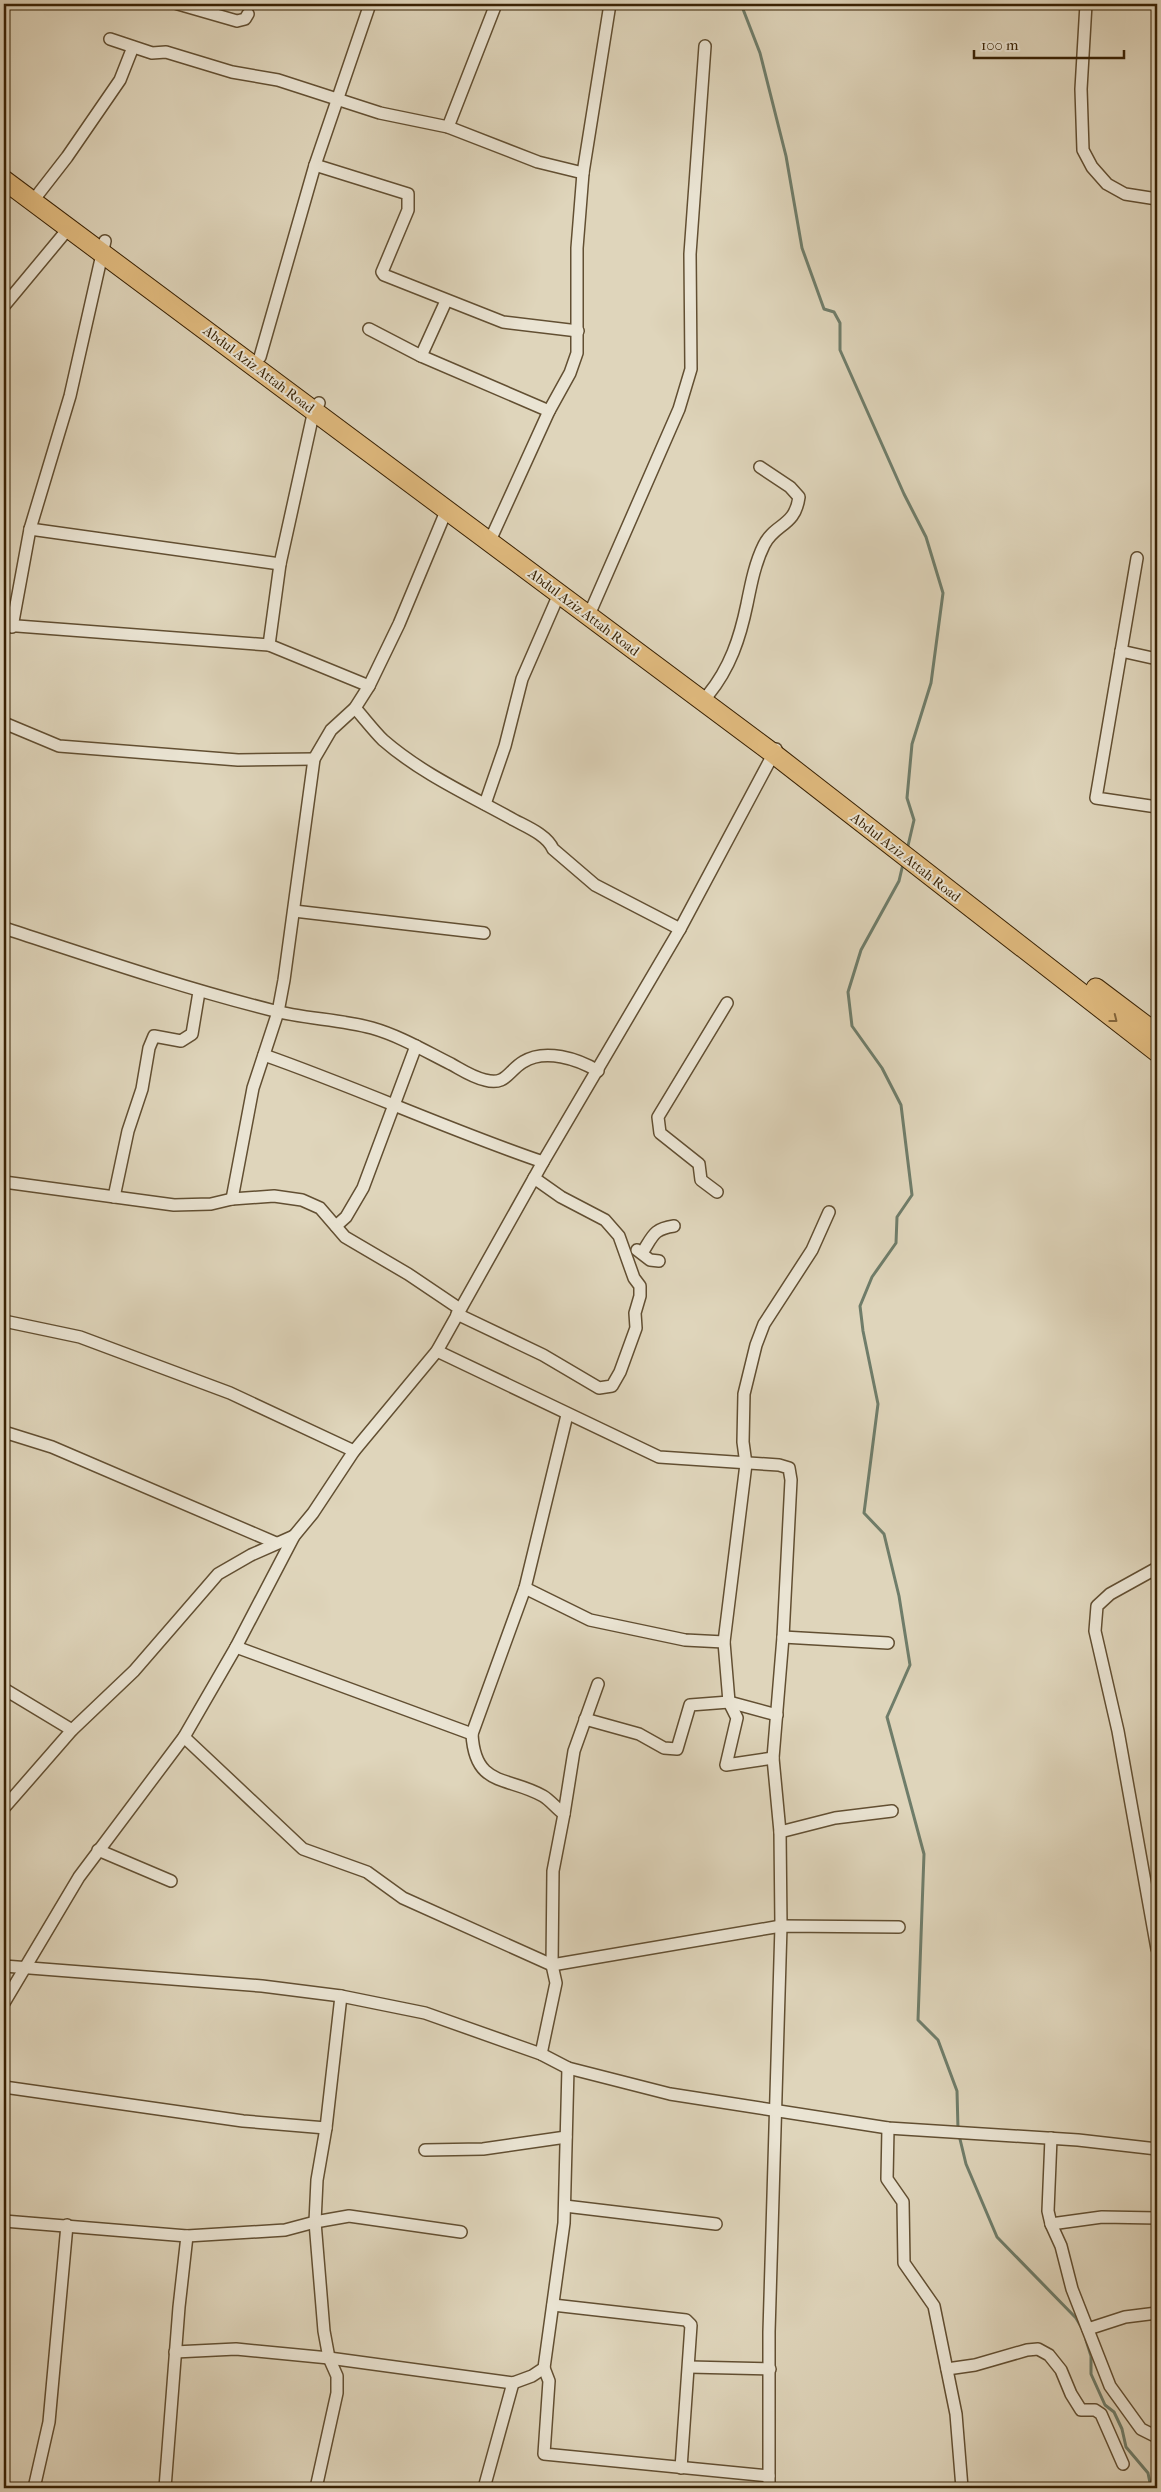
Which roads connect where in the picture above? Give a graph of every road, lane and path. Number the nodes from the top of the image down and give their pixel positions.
1 (178, 4) edge
2 (370, 4) edge
3 (496, 4) edge
4 (610, 4) edge
5 (1086, 4) edge
6 (248, 14) dead end
7 (110, 39) dead end
8 (705, 46) dead end
9 (133, 48) junction
10 (337, 98) junction
11 (448, 127) junction
12 (315, 165) junction
13 (4, 168) edge
14 (583, 173) junction
15 (4, 180) edge
16 (40, 193) junction
17 (1157, 199) edge
18 (68, 229) junction
19 (104, 246) junction
20 (446, 301) junction
21 (4, 306) edge
22 (369, 329) dead end
23 (578, 331) junction
24 (421, 356) junction
25 (260, 357) junction
26 (317, 406) junction
27 (549, 411) junction
28 (760, 467) dead end
29 (447, 509) junction
30 (30, 529) junction
31 (493, 534) junction
32 (1137, 558) dead end
33 (280, 564) junction
34 (560, 594) junction
35 (592, 608) junction
36 (8, 626) edge
37 (269, 645) junction
38 (1121, 651) junction
39 (1157, 659) edge
40 (369, 686) junction
41 (708, 695) junction
42 (355, 708) junction
43 (4, 723) edge
44 (775, 751) junction
45 (314, 760) junction
46 (485, 804) junction
47 (1157, 807) edge
48 (907, 853) junction
49 (294, 911) junction
50 (4, 928) edge
51 (680, 929) junction
52 (484, 933) dead end
53 (199, 992) junction
54 (727, 1003) dead end
55 (278, 1012) junction
56 (1157, 1034) edge
57 (416, 1046) junction
58 (1157, 1052) edge
59 (264, 1055) junction
60 (598, 1071) junction
61 (395, 1104) junction
62 (543, 1162) junction
63 (534, 1178) junction
64 (4, 1182) edge
65 (717, 1192) dead end
66 (114, 1197) junction
67 (232, 1199) junction
68 (828, 1212) dead end
69 (336, 1226) junction
70 (674, 1226) dead end
71 (623, 1246) junction
72 (642, 1253) junction
73 (659, 1261) dead end
74 (458, 1312) junction
75 (4, 1321) edge
76 (436, 1351) junction
77 (567, 1415) junction
78 (4, 1432) edge
79 (354, 1451) junction
80 (746, 1464) junction
81 (294, 1536) junction
82 (276, 1543) junction
83 (1157, 1568) edge
84 (525, 1588) junction
85 (783, 1637) junction
86 (724, 1642) junction
87 (888, 1643) dead end
88 (236, 1647) junction
89 (598, 1684) dead end
90 (4, 1689) edge
91 (729, 1702) junction
92 (777, 1715) junction
93 (585, 1719) junction
94 (72, 1730) junction
95 (472, 1734) junction
96 (184, 1737) junction
97 (773, 1758) junction
98 (4, 1808) edge
99 (892, 1812) dead end
100 (564, 1814) junction
101 (780, 1832) junction
102 (98, 1850) junction
103 (171, 1881) dead end
104 (781, 1926) junction
105 (899, 1927) dead end
106 (1157, 1949) edge
107 (552, 1965) junction
108 (4, 1966) edge
109 (25, 1966) junction
110 (341, 1996) junction
111 (4, 2003) edge
112 (541, 2054) junction
113 (568, 2068) junction
114 (4, 2087) edge
115 (776, 2110) junction
116 (326, 2128) junction
117 (888, 2128) junction
118 (566, 2137) junction
119 (1051, 2138) junction
120 (1157, 2149) edge
121 (425, 2150) dead end
122 (565, 2206) junction
123 (1157, 2218) edge
124 (4, 2221) edge
125 (315, 2222) junction
126 (716, 2224) dead end
127 (1051, 2224) junction
128 (67, 2225) junction
129 (461, 2232) dead end
130 (187, 2236) junction
131 (554, 2305) junction
132 (1157, 2313) edge
133 (1088, 2330) junction
134 (175, 2352) junction
135 (328, 2358) junction
136 (688, 2367) junction
137 (544, 2368) junction
138 (770, 2369) junction
139 (947, 2369) junction
140 (513, 2383) junction
141 (1157, 2437) edge
142 (1123, 2464) dead end
143 (681, 2468) junction
144 (770, 2476) junction
145 (34, 2488) edge
146 (165, 2488) edge
147 (316, 2488) edge
148 (484, 2488) edge
149 (769, 2488) edge
150 (962, 2488) edge

1 - 6 street
2 - 10 street
3 - 11 street
4 - 14 street
5 - 17 street
7 - 9 street
8 - 35 street
9 - 10 street
9 - 16 street
10 - 11 street
10 - 12 street
11 - 14 street
12 - 20 street
12 - 25 street
13 - 16 highway, Abdul Aziz Attah Road
14 - 23 street
15 - 18 highway, Abdul Aziz Attah Road
16 - 19 highway, Abdul Aziz Attah Road
18 - 19 highway, Abdul Aziz Attah Road
18 - 21 street
19 - 25 highway, Abdul Aziz Attah Road
19 - 26 highway, Abdul Aziz Attah Road
19 - 30 street
20 - 23 street
20 - 24 street
22 - 24 street
23 - 27 street
24 - 27 street
25 - 26 highway, Abdul Aziz Attah Road
26 - 29 highway, Abdul Aziz Attah Road
26 - 31 highway, Abdul Aziz Attah Road
26 - 33 street
27 - 31 street
28 - 41 street
29 - 34 highway, Abdul Aziz Attah Road
29 - 40 street
30 - 33 street
30 - 36 street
31 - 35 highway, Abdul Aziz Attah Road
32 - 38 street
33 - 37 street
34 - 44 highway, Abdul Aziz Attah Road
34 - 46 street
35 - 41 highway, Abdul Aziz Attah Road
36 - 37 street
37 - 40 street
38 - 39 street
38 - 47 street
40 - 42 street
41 - 44 highway, Abdul Aziz Attah Road
42 - 45 street
42 - 46 street
43 - 45 street
44 - 48 highway, Abdul Aziz Attah Road
44 - 51 street
45 - 49 street
46 - 51 street
48 - 56 highway, Abdul Aziz Attah Road
48 -> 58 highway, Abdul Aziz Attah Road
49 - 52 street
49 - 55 street
50 - 53 street
51 - 60 street
53 - 55 street
53 - 66 street
54 - 65 street
55 - 57 street
55 - 59 street
57 - 60 street
57 - 61 street
59 - 61 street
59 - 67 street
60 - 62 street
61 - 62 street
61 - 69 street
62 - 63 street
63 - 71 street
63 - 74 street
64 - 66 street
66 - 67 street
67 - 69 street
68 - 80 street
69 - 74 street
70 - 72 street
71 - 72 street
71 - 74 street
72 - 73 street
74 - 76 street
75 - 79 street
76 - 77 street
76 - 79 street
77 - 80 street
77 - 84 street
78 - 82 street
79 - 81 street
80 - 85 street
80 - 86 street
81 - 82 street
81 - 88 street
82 - 94 street
83 - 106 street
84 - 86 street
84 - 95 street
85 - 87 street
85 - 92 street
86 - 91 street
88 - 95 street
88 - 96 street
89 - 93 street
90 - 94 street
91 - 92 street
91 - 93 street
91 - 97 street
92 - 97 street
93 - 100 street
94 - 98 street
95 - 100 street
96 - 102 street
96 - 107 street
97 - 101 street
99 - 101 street
100 - 107 street
101 - 104 street
102 - 103 street
102 - 109 street
104 - 105 street
104 - 107 street
104 - 115 street
107 - 112 street
108 - 109 street
109 - 110 street
109 - 111 street
110 - 112 street
110 - 116 street
112 - 113 street
113 - 115 street
113 - 118 street
114 - 116 street
115 - 117 street
115 - 138 street
116 - 125 street
117 - 119 street
117 - 139 street
118 - 121 street
118 - 122 street
119 - 120 street
119 - 127 street
122 - 126 street
122 - 131 street
123 - 127 street
124 - 128 street
125 - 129 street
125 - 130 street
125 - 135 street
127 - 133 street
128 - 130 street
128 - 145 street
130 - 134 street
131 - 136 street
131 - 137 street
132 - 133 street
133 - 141 street
134 - 135 street
134 - 146 street
135 - 140 street
135 - 147 street
136 - 138 street
136 - 143 street
137 - 140 street
137 - 143 street
138 - 144 street
139 - 142 street
139 - 150 street
140 - 148 street
143 - 144 street
144 - 149 street

